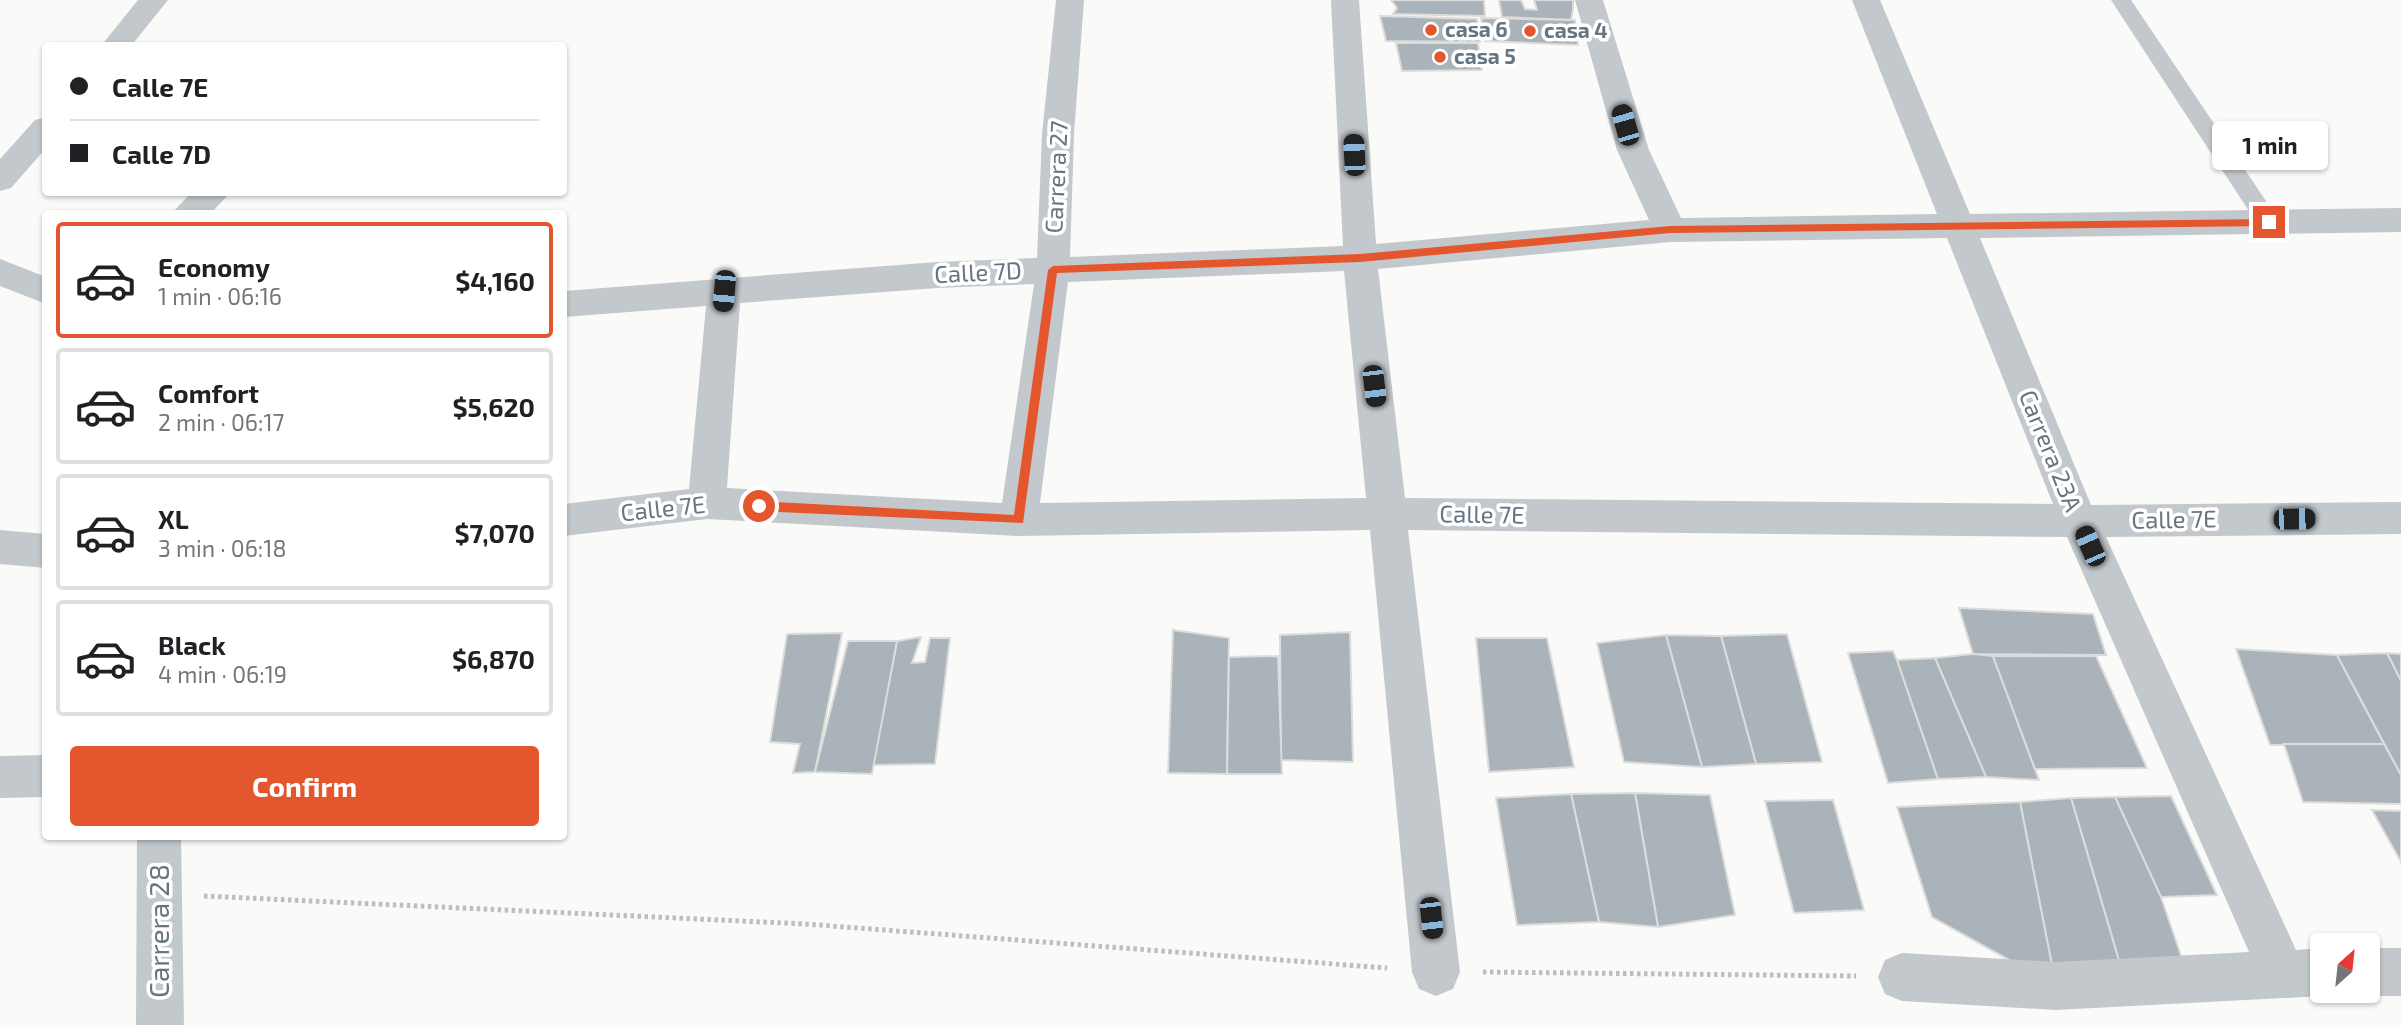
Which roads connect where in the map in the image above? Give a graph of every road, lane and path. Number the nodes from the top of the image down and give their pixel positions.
1 (154, 0) edge
2 (1070, 0) edge
3 (1345, 0) edge
4 (1589, 0) edge
5 (1866, 0) edge
6 (2121, 0) edge
7 (118, 42) edge
8 (42, 132) edge
9 (0, 180) edge
10 (210, 196) edge
11 (192, 210) edge
12 (2401, 220) edge
13 (2269, 222) junction
14 (1958, 224) junction
15 (1670, 230) junction
16 (1360, 258) junction
17 (1053, 270) junction
18 (0, 272) edge
19 (42, 289) edge
20 (724, 291) junction
21 (567, 304) edge
22 (707, 503) junction
23 (1389, 513) junction
24 (2401, 518) edge
25 (567, 520) edge
26 (1019, 520) junction
27 (2079, 521) junction
28 (0, 548) edge
29 (42, 551) edge
30 (42, 776) edge
31 (0, 777) edge
32 (159, 840) edge
33 (160, 894) junction
34 (1436, 972) junction
35 (2302, 972) edge
36 (2380, 972) edge
37 (2401, 972) edge
38 (1902, 977) joint
39 (160, 1025) edge

1 - 7 street
2 - 17 street, Carrera 27
3 - 16 street
4 - 15 street
5 - 14 street, Carrera 23A
6 - 13 lane
8 - 9 street
10 - 11 street
12 - 13 street, Calle 7D
13 - 14 street, Calle 7D
14 - 15 street, Calle 7D
14 - 27 street, Carrera 23A
15 - 16 street, Calle 7D
16 - 17 street, Calle 7D
16 - 23 street
17 - 20 street, Calle 7D
17 - 26 street, Carrera 27
18 - 19 street
20 - 21 street, Calle 7D
20 - 22 street
22 - 25 street, Calle 7E
22 - 26 street, Calle 7E
23 - 26 street, Calle 7E
23 - 27 street, Calle 7E
23 - 34 street
24 - 27 street, Calle 7E
27 - 35 street, Carrera 23A
28 - 29 street
30 - 31 street
32 - 33 street, Carrera 28
33 - 34 path
33 - 39 street, Carrera 28
34 - 38 path
35 - 38 street
36 - 37 street

